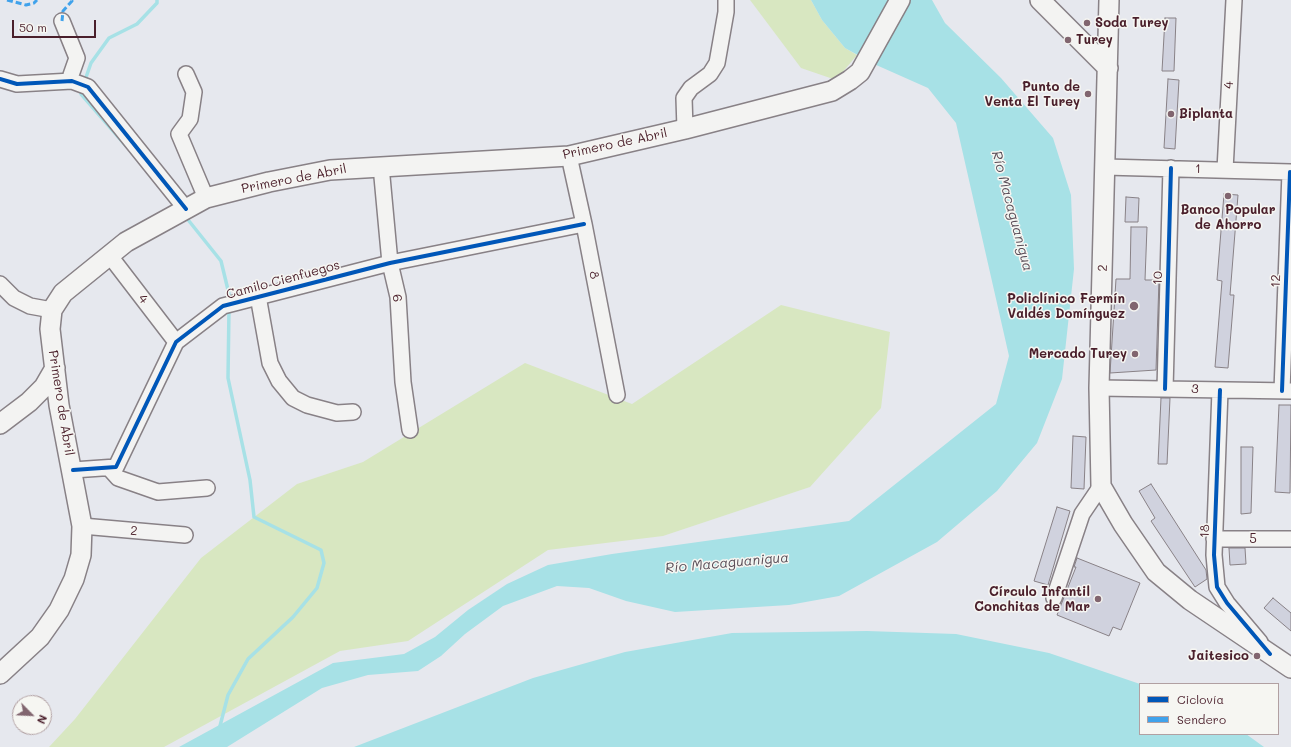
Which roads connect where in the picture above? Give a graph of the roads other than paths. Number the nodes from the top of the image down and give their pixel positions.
1 (726, 0) edge
2 (900, 0) edge
3 (1040, 0) edge
4 (1109, 0) edge
5 (1234, 0) edge
6 (62, 21) dead end
7 (1108, 68) junction
8 (186, 74) dead end
9 (0, 79) edge
10 (72, 81) junction
11 (685, 129) junction
12 (568, 156) junction
13 (382, 166) junction
14 (1106, 166) junction
15 (1171, 168) junction
16 (1225, 170) junction
17 (1291, 172) edge
18 (206, 198) junction
19 (181, 212) junction
20 (584, 224) junction
21 (110, 256) junction
22 (390, 263) junction
23 (0, 284) edge
24 (258, 296) junction
25 (52, 310) junction
26 (176, 342) junction
27 (54, 368) junction
28 (1099, 388) junction
29 (1165, 389) junction
30 (1220, 390) junction
31 (1287, 391) edge
32 (617, 395) dead end
33 (59, 405) junction
34 (353, 412) dead end
35 (17, 413) junction
36 (0, 424) edge
37 (410, 430) dead end
38 (109, 468) junction
39 (73, 470) junction
40 (1101, 486) junction
41 (208, 488) dead end
42 (82, 526) junction
43 (185, 535) dead end
44 (1214, 539) junction
45 (1291, 539) edge
46 (1054, 598) dead end
47 (1270, 654) junction
48 (1291, 668) edge
49 (0, 674) edge

1 - 11 street
2 - 11 main road, Primero de Abril
3 - 7 main road
4 - 7 main road, 2
5 - 16 street, 4
6 - 10 street
7 - 14 main road, 2
8 - 18 street
9 - 10 street
10 - 19 street
11 - 12 main road, Primero de Abril
12 - 13 main road, Primero de Abril
12 - 20 street, 8
13 - 18 main road, Primero de Abril
13 - 22 street, 6
14 - 15 street, 1
14 - 28 main road, 2
15 - 16 street, 1
15 - 29 street, 10
16 - 17 street, 1
17 - 31 street, 12
18 - 19 main road, Primero de Abril
19 - 21 main road, Primero de Abril
20 - 22 street, Camilo Cienfuegos
20 - 32 street, 8
21 - 25 main road, Primero de Abril
21 - 26 street, 4
22 - 24 street, Camilo Cienfuegos
22 - 37 street, 6
23 - 25 street
24 - 26 street, Camilo Cienfuegos
24 - 34 street
25 - 27 main road, Primero de Abril
26 - 38 street, Camilo Cienfuegos
27 - 33 main road, Primero de Abril
27 - 35 main road
28 - 29 street, 3
28 - 40 main road, 2
29 - 30 street, 3
30 - 31 street, 3
30 - 44 street, 18
33 - 35 main road
33 - 39 main road, Primero de Abril
35 - 36 main road
38 - 39 street
38 - 41 street
39 - 42 main road, Primero de Abril
40 - 46 street
40 - 47 main road
42 - 43 street, 2
42 - 49 main road, Primero de Abril
44 - 45 street, 5
44 - 47 street, 18
47 - 48 main road

